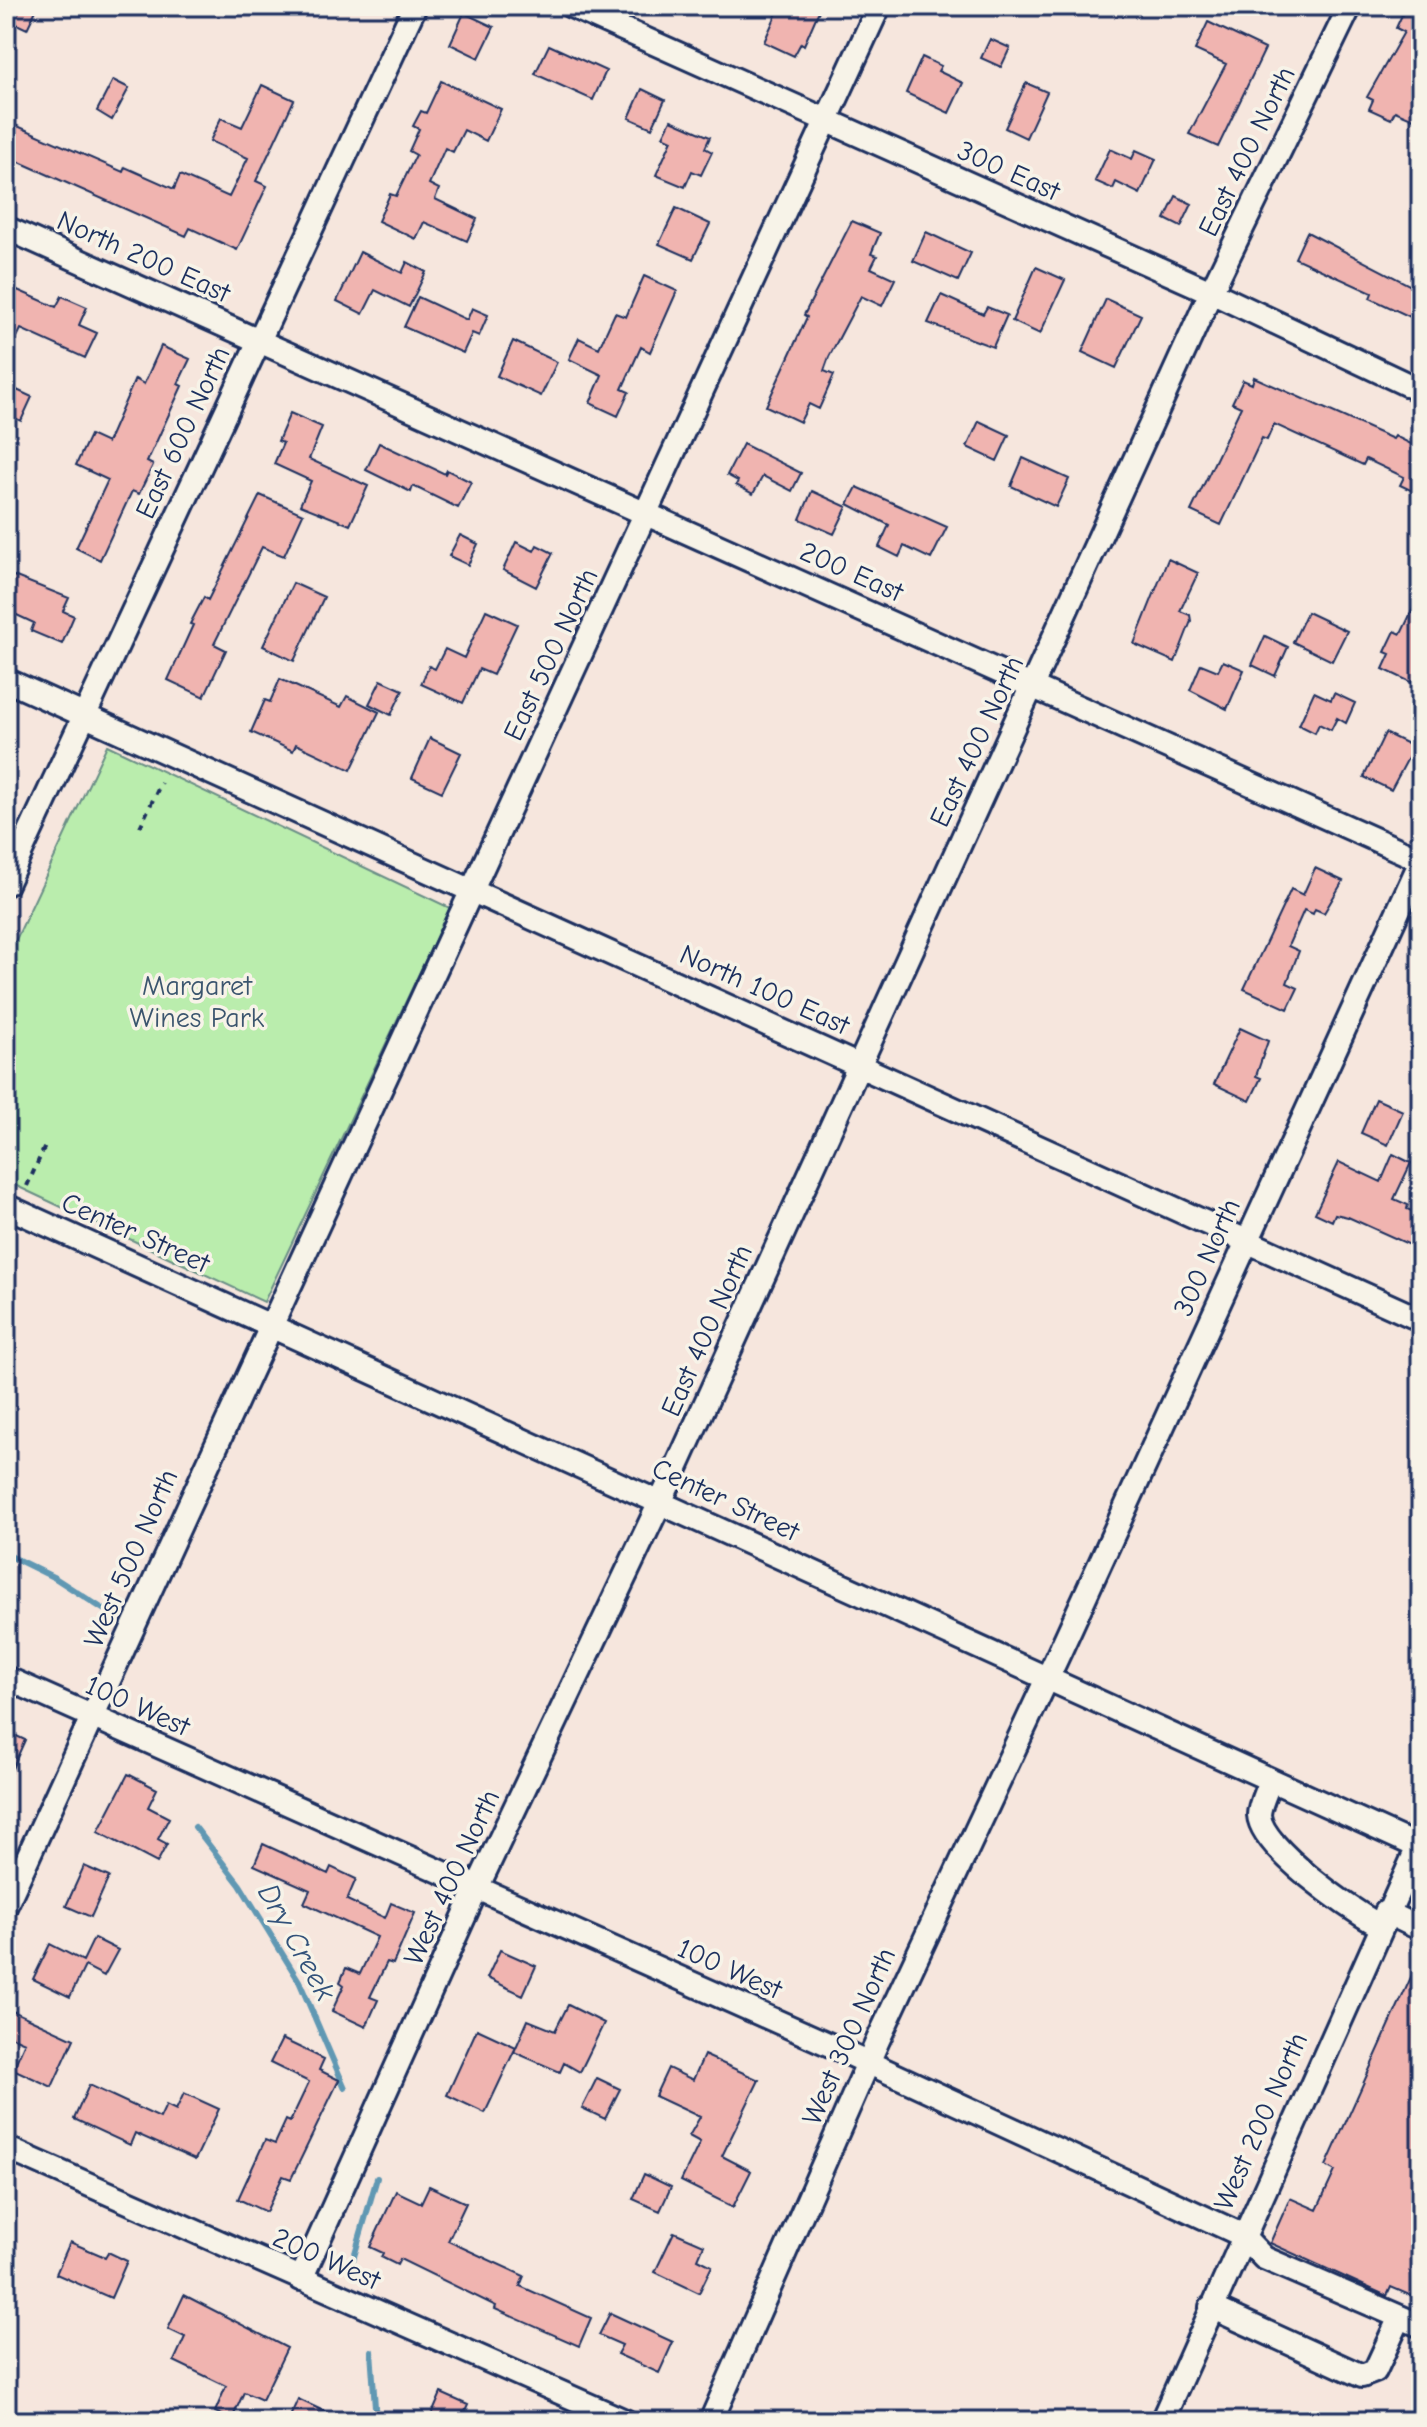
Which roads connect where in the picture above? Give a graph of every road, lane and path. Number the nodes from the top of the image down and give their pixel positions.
1 (415, 6) edge
2 (571, 6) edge
3 (879, 6) edge
4 (1350, 6) edge
5 (826, 122) junction
6 (6, 228) edge
7 (1211, 292) junction
8 (258, 339) junction
9 (1421, 391) edge
10 (649, 513) junction
11 (6, 680) edge
12 (1034, 686) junction
13 (84, 716) junction
14 (161, 783) dead end
15 (140, 827) dead end
16 (1421, 861) edge
17 (6, 884) edge
18 (473, 891) junction
19 (860, 1064) junction
20 (45, 1146) dead end
21 (27, 1186) dead end
22 (6, 1206) edge
23 (1245, 1241) junction
24 (1421, 1320) edge
25 (269, 1325) junction
26 (661, 1502) junction
27 (6, 1678) edge
28 (1046, 1679) junction
29 (92, 1718) junction
30 (1270, 1780) junction
31 (1419, 1845) edge
32 (477, 1888) junction
33 (6, 1905) edge
34 (1383, 1919) junction
35 (1421, 1929) edge
36 (868, 2063) junction
37 (6, 2148) edge
38 (1242, 2235) junction
39 (301, 2279) junction
40 (1211, 2307) junction
41 (1400, 2317) junction
42 (1421, 2326) edge
43 (625, 2421) edge
44 (711, 2421) edge
45 (1162, 2421) edge

1 - 8 street, East 600 North
2 - 5 street, 300 East
3 - 5 street, East 500 North
4 - 7 street, East 400 North
5 - 7 street, 300 East
5 - 10 street, East 500 North
6 - 8 street, North 200 East
7 - 9 street, 300 East
7 - 12 street, East 400 North
8 - 10 street, 200 East
8 - 13 street, East 600 North
10 - 12 street, 200 East
10 - 18 street, East 500 North
11 - 13 street, North 100 East
12 - 16 street, 200 East
12 - 19 street, East 400 North
13 - 17 street, East 600 North
13 - 18 street, North 100 East
14 - 15 path
16 - 23 street, 300 North
18 - 19 street, North 100 East
18 - 25 street, East 500 North
19 - 23 street, North 100 East
19 - 26 street, East 400 North
20 - 21 path
22 - 25 street, Center Street
23 - 24 street, North 100 East
23 - 28 street, 300 North
25 - 26 street, Center Street
25 - 29 street, West 500 North
26 - 28 street, Center Street
26 - 32 street, West 400 North
27 - 29 street, 100 West
28 - 30 street, Center Street
28 - 36 street, West 300 North
29 - 32 street, 100 West
29 - 33 street, West 500 North
30 - 31 street, Center Street
30 - 34 street
31 - 34 street, West 200 North
32 - 36 street, 100 West
32 - 39 street, West 400 North
34 - 35 street
34 - 38 street, West 200 North
36 - 38 street, 100 West
36 - 44 street, West 300 North
37 - 39 street, 200 West
38 - 40 street, West 200 North
38 - 41 street, 100 West
39 - 43 street, 200 West
40 - 41 street
40 - 45 street, West 200 North
41 - 42 street, 100 West

